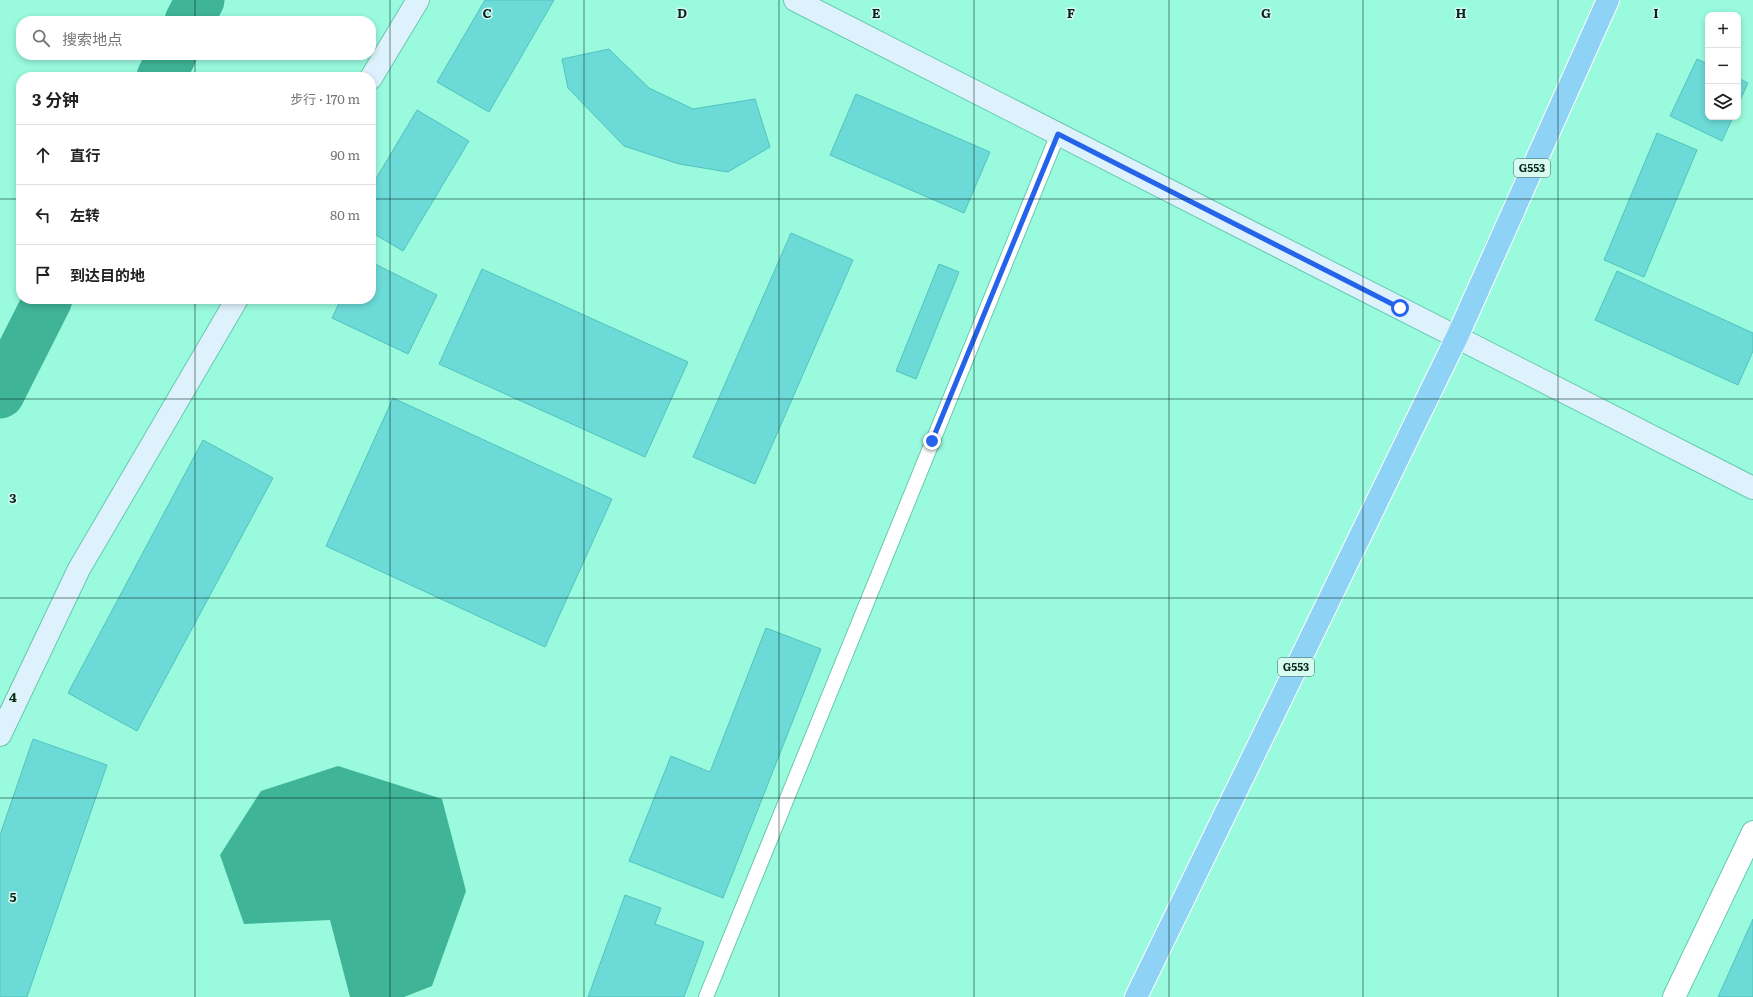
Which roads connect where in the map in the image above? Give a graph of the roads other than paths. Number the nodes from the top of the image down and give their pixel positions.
1 (418, 0) edge
2 (795, 0) edge
3 (1608, 0) edge
4 (375, 72) edge
5 (1058, 134) junction
6 (234, 304) edge
7 (1457, 337) junction
8 (1753, 488) edge
9 (0, 735) edge
10 (1753, 832) edge
11 (706, 997) edge
12 (1136, 997) edge
13 (1674, 997) edge

1 - 4 street
2 - 5 street
3 - 7 highway, G553
5 - 7 street
5 - 11 lane
6 - 9 street
7 - 8 street
7 - 12 highway, G553
10 - 13 street

